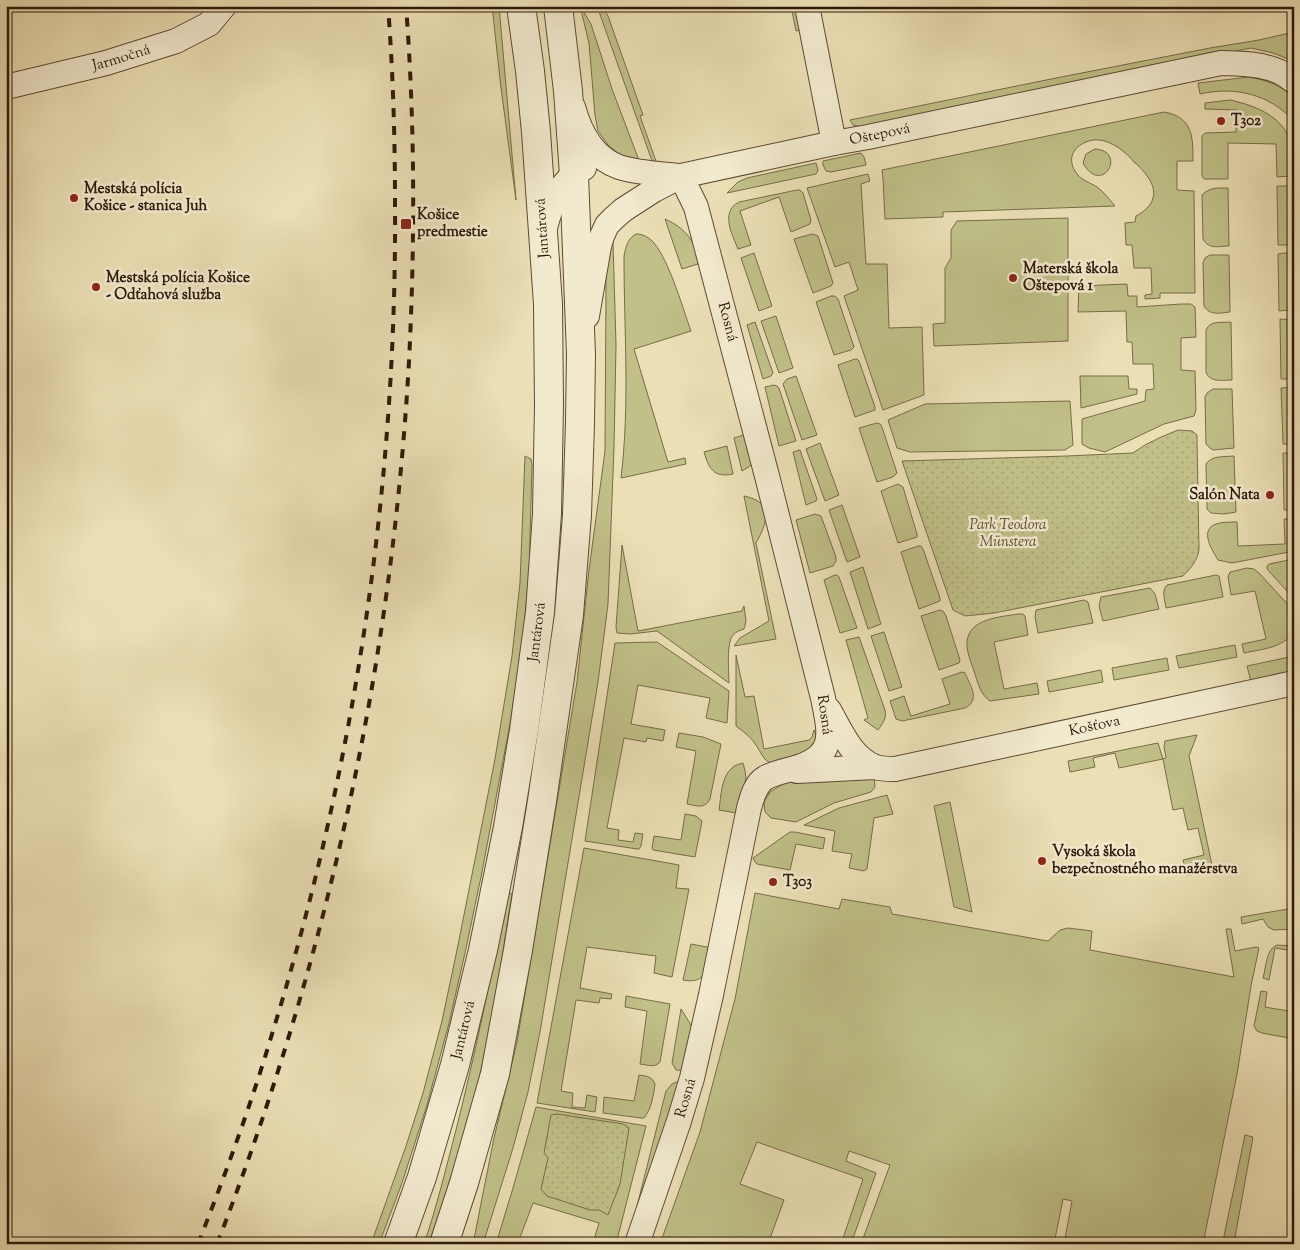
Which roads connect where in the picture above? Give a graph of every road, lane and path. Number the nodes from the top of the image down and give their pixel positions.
1 (224, 6) edge
2 (521, 6) edge
3 (558, 6) edge
4 (807, 6) edge
5 (1294, 81) edge
6 (6, 88) edge
7 (568, 91) junction
8 (834, 143) junction
9 (538, 162) junction
10 (618, 167) junction
11 (681, 176) junction
12 (569, 193) junction
13 (623, 210) junction
14 (543, 237) junction
15 (581, 354) junction
16 (1294, 683) edge
17 (823, 698) junction
18 (885, 768) junction
19 (773, 775) junction
20 (398, 1244) edge
21 (444, 1244) edge
22 (637, 1244) edge

1 - 6 street, Jarmočná
2 - 9 street, Jantárová
3 - 7 street, Jantárová
4 - 8 street
5 - 8 street, Oštepová
7 - 10 street
7 - 12 street, Jantárová
8 - 11 street, Oštepová
9 - 12 street
9 - 14 street, Jantárová
10 - 11 street
10 - 12 street
11 - 13 street, Oštepová
11 - 17 street, Rosná
12 - 13 street
12 - 14 street
12 - 15 street, Jantárová
13 - 15 street, Oštepová
14 - 20 street, Jantárová
15 - 21 street, Jantárová
16 - 18 street, Košťova
17 - 18 street
17 - 19 street, Rosná
18 - 19 street, Košťova
19 - 22 street, Rosná

